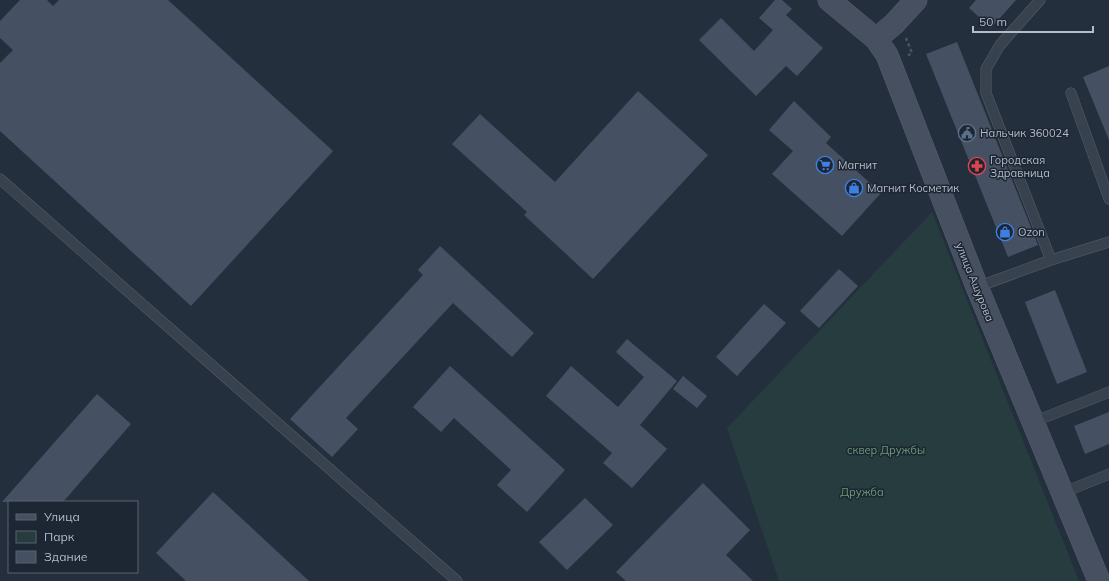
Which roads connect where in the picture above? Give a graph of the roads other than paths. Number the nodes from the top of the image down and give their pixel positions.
1 (829, 0) edge
2 (916, 0) edge
3 (1040, 0) edge
4 (876, 39) junction
5 (1071, 93) dead end
6 (0, 179) edge
7 (1109, 199) edge
8 (1109, 242) edge
9 (1051, 260) junction
10 (976, 287) junction
11 (1109, 392) edge
12 (1033, 422) junction
13 (1109, 474) edge
14 (1062, 493) junction
15 (457, 581) edge
16 (1099, 581) edge

1 - 4 street, улица Ашурова
2 - 4 street
3 - 9 lane
4 - 10 street, улица Ашурова
5 - 7 lane
6 - 15 lane
8 - 9 lane
9 - 10 lane
10 - 12 street, улица Ашурова
11 - 12 lane
12 - 14 street, улица Ашурова
13 - 14 lane
14 - 16 street, улица Ашурова

